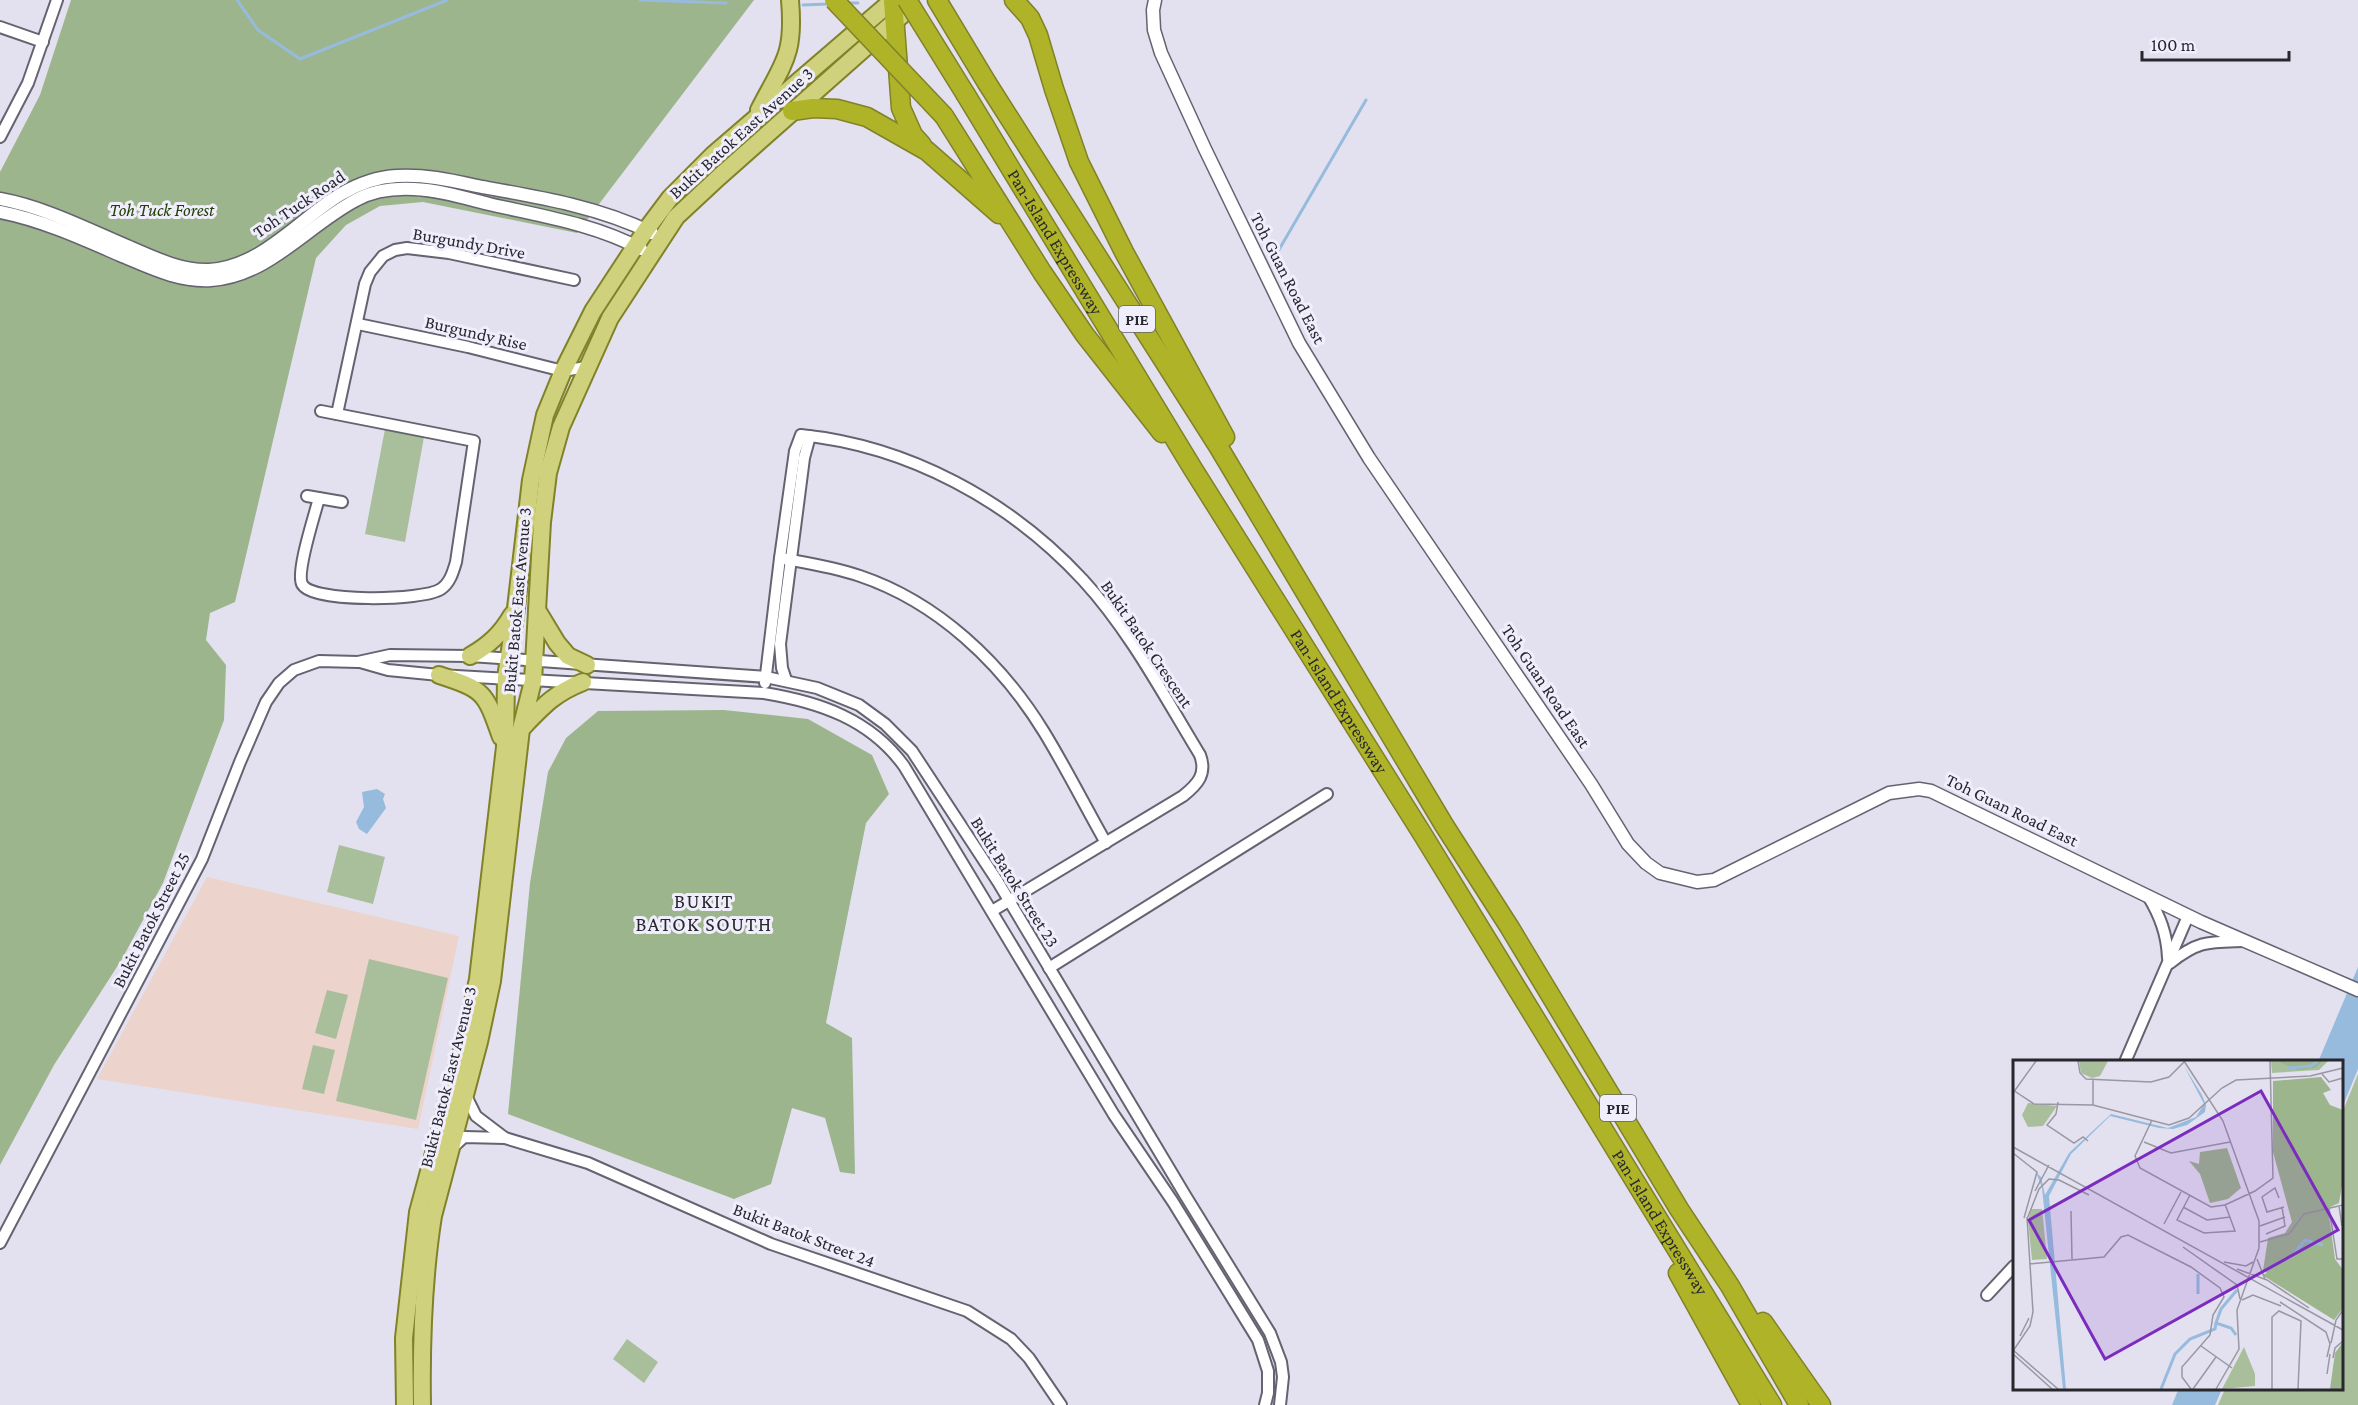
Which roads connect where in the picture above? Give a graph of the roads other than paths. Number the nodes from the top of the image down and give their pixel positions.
1 (57, 0) edge
2 (790, 0) edge
3 (834, 0) edge
4 (879, 0) edge
5 (894, 0) edge
6 (907, 0) edge
7 (917, 0) edge
8 (937, 0) edge
9 (1155, 0) edge
10 (1017, 1) edge
11 (894, 22) junction
12 (0, 27) edge
13 (43, 42) junction
14 (792, 111) junction
15 (755, 119) junction
16 (0, 137) edge
17 (927, 151) junction
18 (0, 199) edge
19 (0, 212) edge
20 (653, 234) junction
21 (1019, 234) junction
22 (635, 246) junction
23 (650, 254) junction
24 (574, 280) dead end
25 (358, 324) junction
26 (586, 367) junction
27 (563, 371) junction
28 (321, 411) dead end
29 (337, 414) junction
30 (1193, 469) junction
31 (342, 502) dead end
32 (1285, 556) junction
33 (785, 559) junction
34 (516, 608) junction
35 (537, 609) junction
36 (470, 656) junction
37 (508, 659) junction
38 (358, 662) junction
39 (535, 662) junction
40 (587, 665) junction
41 (439, 675) junction
42 (766, 677) junction
43 (506, 678) junction
44 (786, 680) junction
45 (533, 681) junction
46 (583, 682) junction
47 (764, 693) junction
48 (521, 729) junction
49 (505, 747) junction
50 (1327, 794) dead end
51 (1106, 843) junction
52 (2148, 896) junction
53 (1009, 901) junction
54 (992, 911) junction
55 (2188, 916) junction
56 (2244, 941) junction
57 (2168, 964) junction
58 (1049, 968) junction
59 (2358, 990) edge
60 (2126, 1060) edge
61 (465, 1094) junction
62 (506, 1138) junction
63 (451, 1150) junction
64 (1620, 1155) junction
65 (0, 1243) edge
66 (2013, 1267) edge
67 (1730, 1286) junction
68 (1987, 1295) dead end
69 (405, 1405) edge
70 (422, 1405) edge
71 (1061, 1405) edge
72 (1265, 1405) edge
73 (1280, 1405) edge
74 (1751, 1405) edge
75 (1772, 1405) edge
76 (1799, 1405) edge
77 (1821, 1405) edge

1 - 13 street
2 - 15 main road
3 - 21 highway, bridge
4 - 5 main road
5 - 11 highway
5 - 15 main road, Bukit Batok East Avenue 3
6 - 30 highway, Pan-Island Expressway / PIE, bridge
7 - 11 main road, Bukit Batok East Avenue 3
8 - 32 highway, Pan-Island Expressway / PIE
9 - 52 street, Toh Guan Road East
10 - 32 highway
11 - 14 main road, Bukit Batok East Avenue 3
11 - 17 highway
12 - 13 street
13 - 16 street
14 - 17 highway
14 - 20 main road, Bukit Batok East Avenue 3
15 - 20 main road, Bukit Batok East Avenue 3
17 - 21 highway
18 - 20 street, Toh Tuck Road
19 - 22 street, Toh Tuck Road
20 - 22 main road, Bukit Batok East Avenue 3
20 - 23 main road, Bukit Batok East Avenue 3
21 - 30 highway
22 - 23 street, Toh Tuck Road
22 - 27 main road, Bukit Batok East Avenue 3
23 - 26 main road, Bukit Batok East Avenue 3
24 - 25 street, Burgundy Drive
25 - 27 street, Burgundy Rise
25 - 29 street, Burgundy Drive
26 - 27 street, Burgundy Rise
26 - 35 main road, Bukit Batok East Avenue 3
27 - 34 main road, Bukit Batok East Avenue 3
28 - 29 street
29 - 31 street
30 - 64 highway, Pan-Island Expressway / PIE
32 - 67 highway, Pan-Island Expressway / PIE
33 - 42 street, Bukit Batok Crescent
33 - 44 street, Bukit Batok Crescent
33 - 51 street
33 - 51 street, Bukit Batok Crescent
34 - 36 main road
34 - 37 main road, Bukit Batok East Avenue 3
35 - 39 main road, Bukit Batok East Avenue 3
35 - 40 main road
36 - 37 street, Bukit Batok Street 25
36 - 38 street, Bukit Batok Street 25
37 - 39 street, Bukit Batok Street 23
37 - 43 main road, Bukit Batok East Avenue 3
38 - 41 street, Bukit Batok Street 25
38 - 65 street, Bukit Batok Street 25
39 - 40 street, Bukit Batok Street 23
39 - 45 main road, Bukit Batok East Avenue 3
40 - 42 street, Bukit Batok Street 23
41 - 43 street, Bukit Batok Street 25
41 - 49 main road
42 - 44 street, Bukit Batok Street 23
42 - 47 street, Bukit Batok Crescent
43 - 45 street, Bukit Batok Street 23
43 - 49 main road, Bukit Batok East Avenue 3
44 - 53 street, Bukit Batok Street 23
45 - 46 street, Bukit Batok Street 23
45 - 48 main road, Bukit Batok East Avenue 3
46 - 47 street, Bukit Batok Street 23
46 - 48 main road
47 - 54 street, Bukit Batok Street 23
48 - 61 main road, Bukit Batok East Avenue 3
49 - 69 main road, Bukit Batok East Avenue 3
50 - 58 street
51 - 53 street, Bukit Batok Crescent
52 - 55 street, Toh Guan Road East
52 - 57 street
53 - 54 street, Bukit Batok Crescent
53 - 58 street, Bukit Batok Street 23
54 - 72 street, Bukit Batok Street 23
55 - 56 street, Toh Guan Road East
55 - 57 street
56 - 57 street
56 - 59 street, Toh Guan Road East
57 - 60 street
58 - 73 street, Bukit Batok Street 23
61 - 62 street, Bukit Batok Street 24
61 - 63 main road, Bukit Batok East Avenue 3
62 - 63 street, Bukit Batok Street 24
62 - 71 street, Bukit Batok Street 24
63 - 70 main road, Bukit Batok East Avenue 3
64 - 74 highway
64 - 75 highway, Pan-Island Expressway / PIE
66 - 68 street
67 - 76 highway, Pan-Island Expressway / PIE
67 - 77 highway

